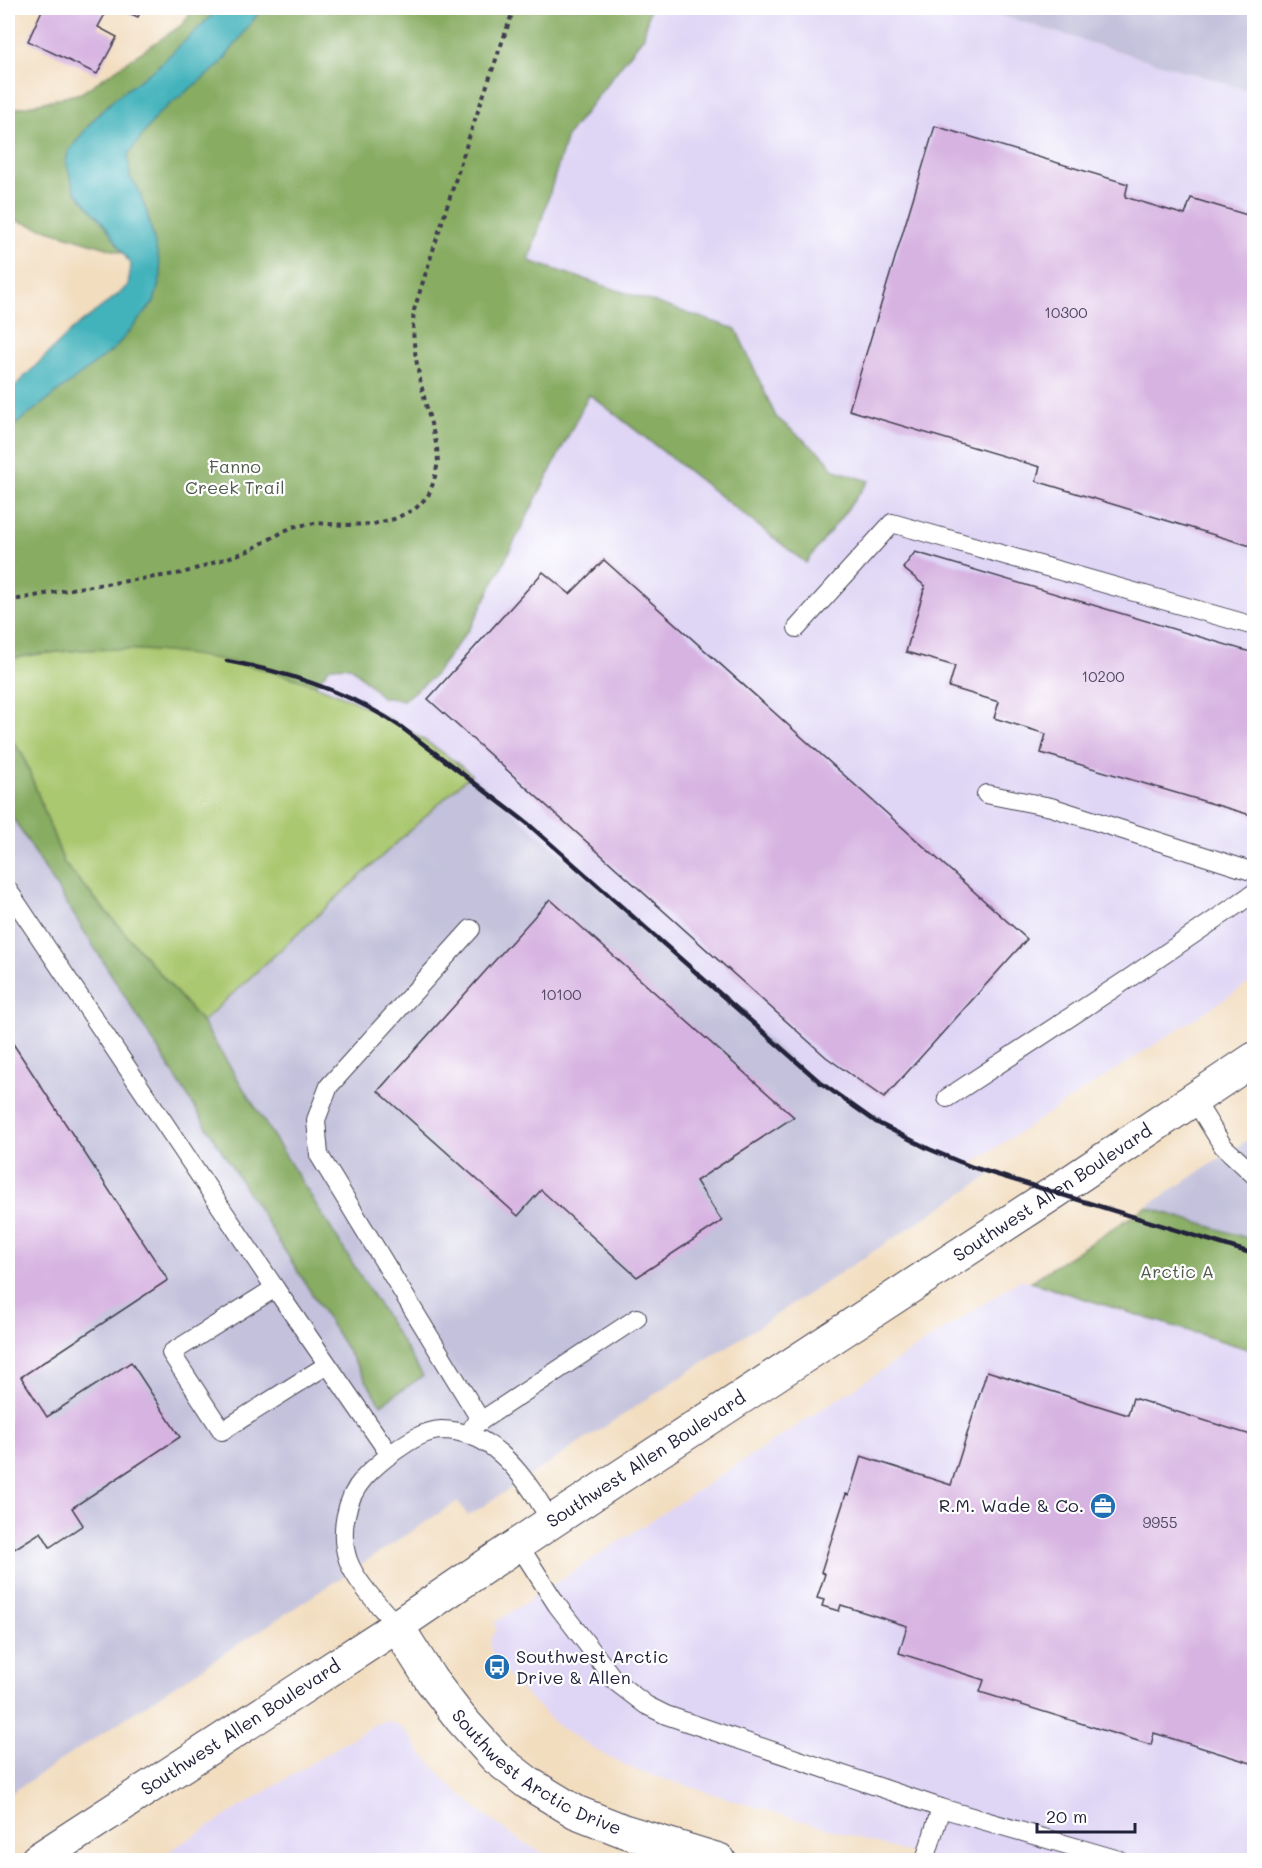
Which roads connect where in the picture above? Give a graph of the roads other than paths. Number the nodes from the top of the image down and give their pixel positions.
1 (1254, 626) edge
2 (797, 628) dead end
3 (986, 794) dead end
4 (1254, 872) edge
5 (8, 890) edge
6 (1254, 893) edge
7 (471, 929) dead end
8 (1254, 1059) edge
9 (946, 1098) dead end
10 (1194, 1099) junction
11 (1254, 1175) edge
12 (275, 1288) junction
13 (637, 1318) dead end
14 (327, 1365) junction
15 (482, 1420) junction
16 (462, 1433) junction
17 (390, 1455) junction
18 (551, 1522) junction
19 (518, 1545) junction
20 (397, 1626) junction
21 (941, 1808) junction
22 (37, 1860) edge
23 (719, 1860) edge
24 (925, 1860) edge
25 (1119, 1860) edge

1 - 2 lane
3 - 4 lane
5 - 12 lane
6 - 9 lane
7 - 15 lane
8 - 10 main road, Southwest Allen Boulevard
10 - 11 lane
10 - 18 main road, Southwest Allen Boulevard
12 - 14 lane
12 - 14 lane
13 - 15 lane
14 - 17 lane
15 - 16 lane
16 - 17 lane
16 - 18 lane
17 - 20 lane
18 - 19 main road, Southwest Allen Boulevard
19 - 20 main road, Southwest Allen Boulevard
19 - 21 lane
20 - 22 main road, Southwest Allen Boulevard
20 - 23 main road, Southwest Arctic Drive
21 - 24 lane
21 - 25 lane

